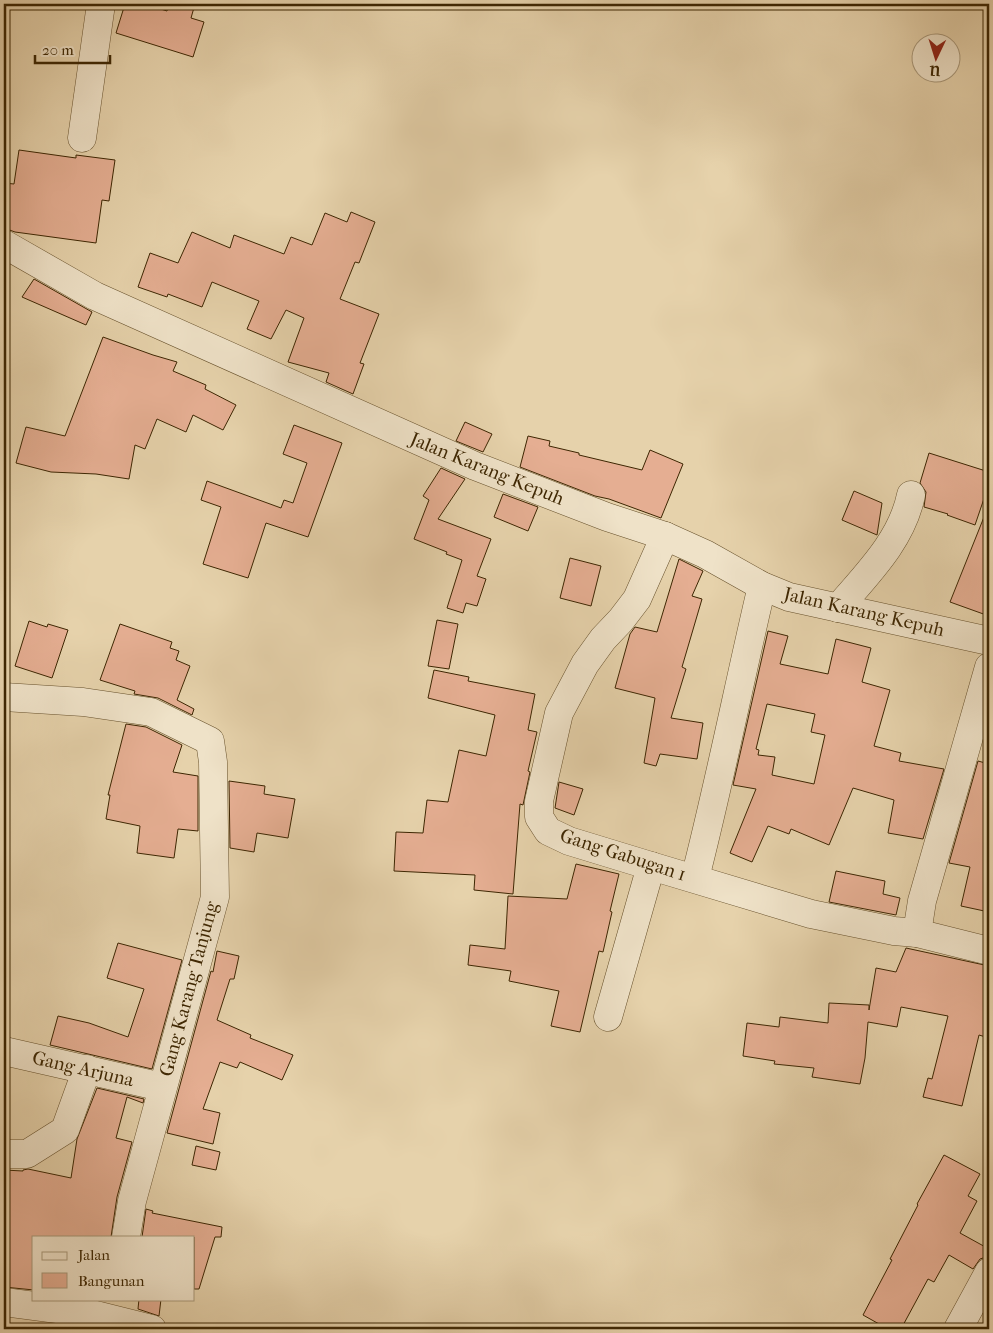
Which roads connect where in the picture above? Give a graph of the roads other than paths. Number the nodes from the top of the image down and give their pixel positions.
1 (101, 4) edge
2 (82, 138) dead end
3 (4, 244) edge
4 (911, 495) dead end
5 (665, 536) junction
6 (762, 586) junction
7 (838, 608) junction
8 (989, 641) edge
9 (989, 667) edge
10 (4, 697) edge
11 (651, 866) junction
12 (695, 878) junction
13 (917, 933) junction
14 (989, 951) edge
15 (608, 1017) dead end
16 (4, 1052) edge
17 (87, 1069) junction
18 (162, 1087) junction
19 (4, 1154) edge
20 (126, 1236) edge
21 (989, 1272) edge
22 (4, 1302) edge
23 (113, 1309) edge
24 (152, 1329) edge
25 (958, 1329) edge

1 - 2 street
3 - 5 street, Jalan Karang Kepuh
4 - 7 street
5 - 6 street, Jalan Karang Kepuh
5 - 11 street, Gang Gabugan 1
6 - 7 street, Jalan Karang Kepuh
6 - 12 street
7 - 8 street, Jalan Karang Kepuh
9 - 13 street
10 - 18 street, Gang Karang Tanjung
11 - 12 street, Gang Gabugan 1
11 - 15 street
12 - 13 street, Gang Gabugan 1
13 - 14 street, Gang Gabugan 1
16 - 17 street, Gang Arjuna
17 - 18 street, Gang Arjuna
17 - 19 street
18 - 20 street, Gang Karang Tanjung
21 - 25 street
22 - 23 street
23 - 24 street

